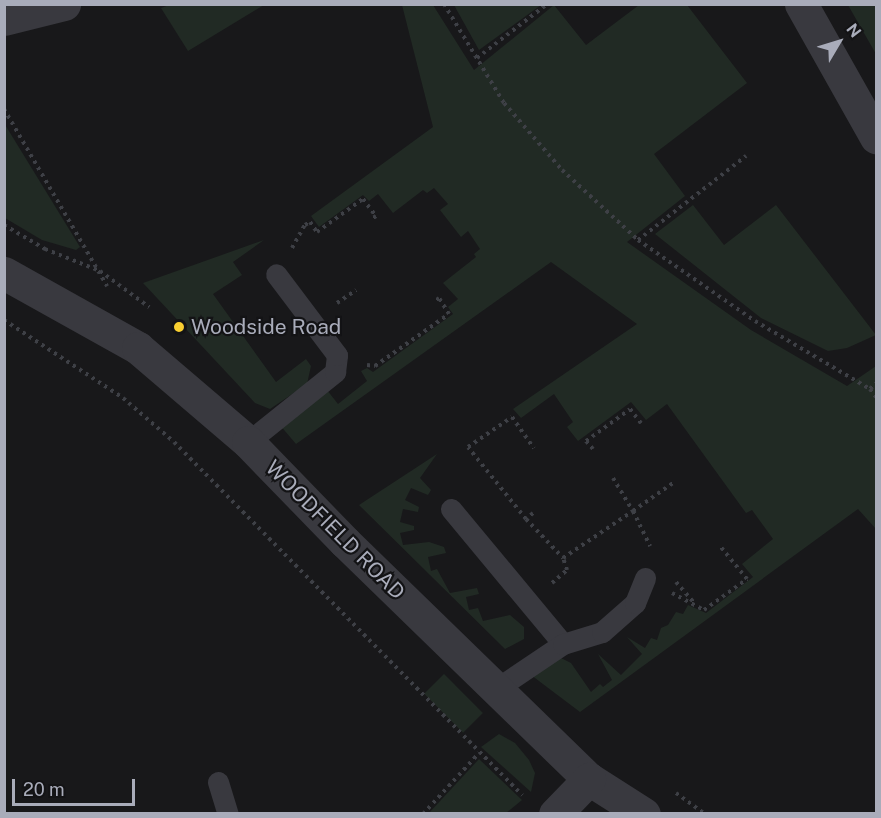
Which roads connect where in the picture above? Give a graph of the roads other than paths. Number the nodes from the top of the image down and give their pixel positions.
1 (64, 4) edge
2 (801, 4) edge
3 (4, 19) edge
4 (876, 137) edge
5 (4, 273) edge
6 (276, 274) road end
7 (248, 442) junction
8 (451, 509) dead end
9 (645, 578) road end
10 (563, 644) junction
11 (496, 689) junction
12 (589, 779) junction
13 (218, 782) dead end
14 (542, 807) edge
15 (228, 813) edge
16 (644, 813) edge

1 - 3 street
2 - 4 street
5 - 7 street, WOODFIELD ROAD
6 - 7 lane
7 - 11 street, WOODFIELD ROAD
8 - 10 lane
9 - 10 lane
10 - 11 lane
11 - 12 street, WOODFIELD ROAD
12 - 14 street
12 - 16 street, WOODFIELD ROAD
13 - 15 lane

